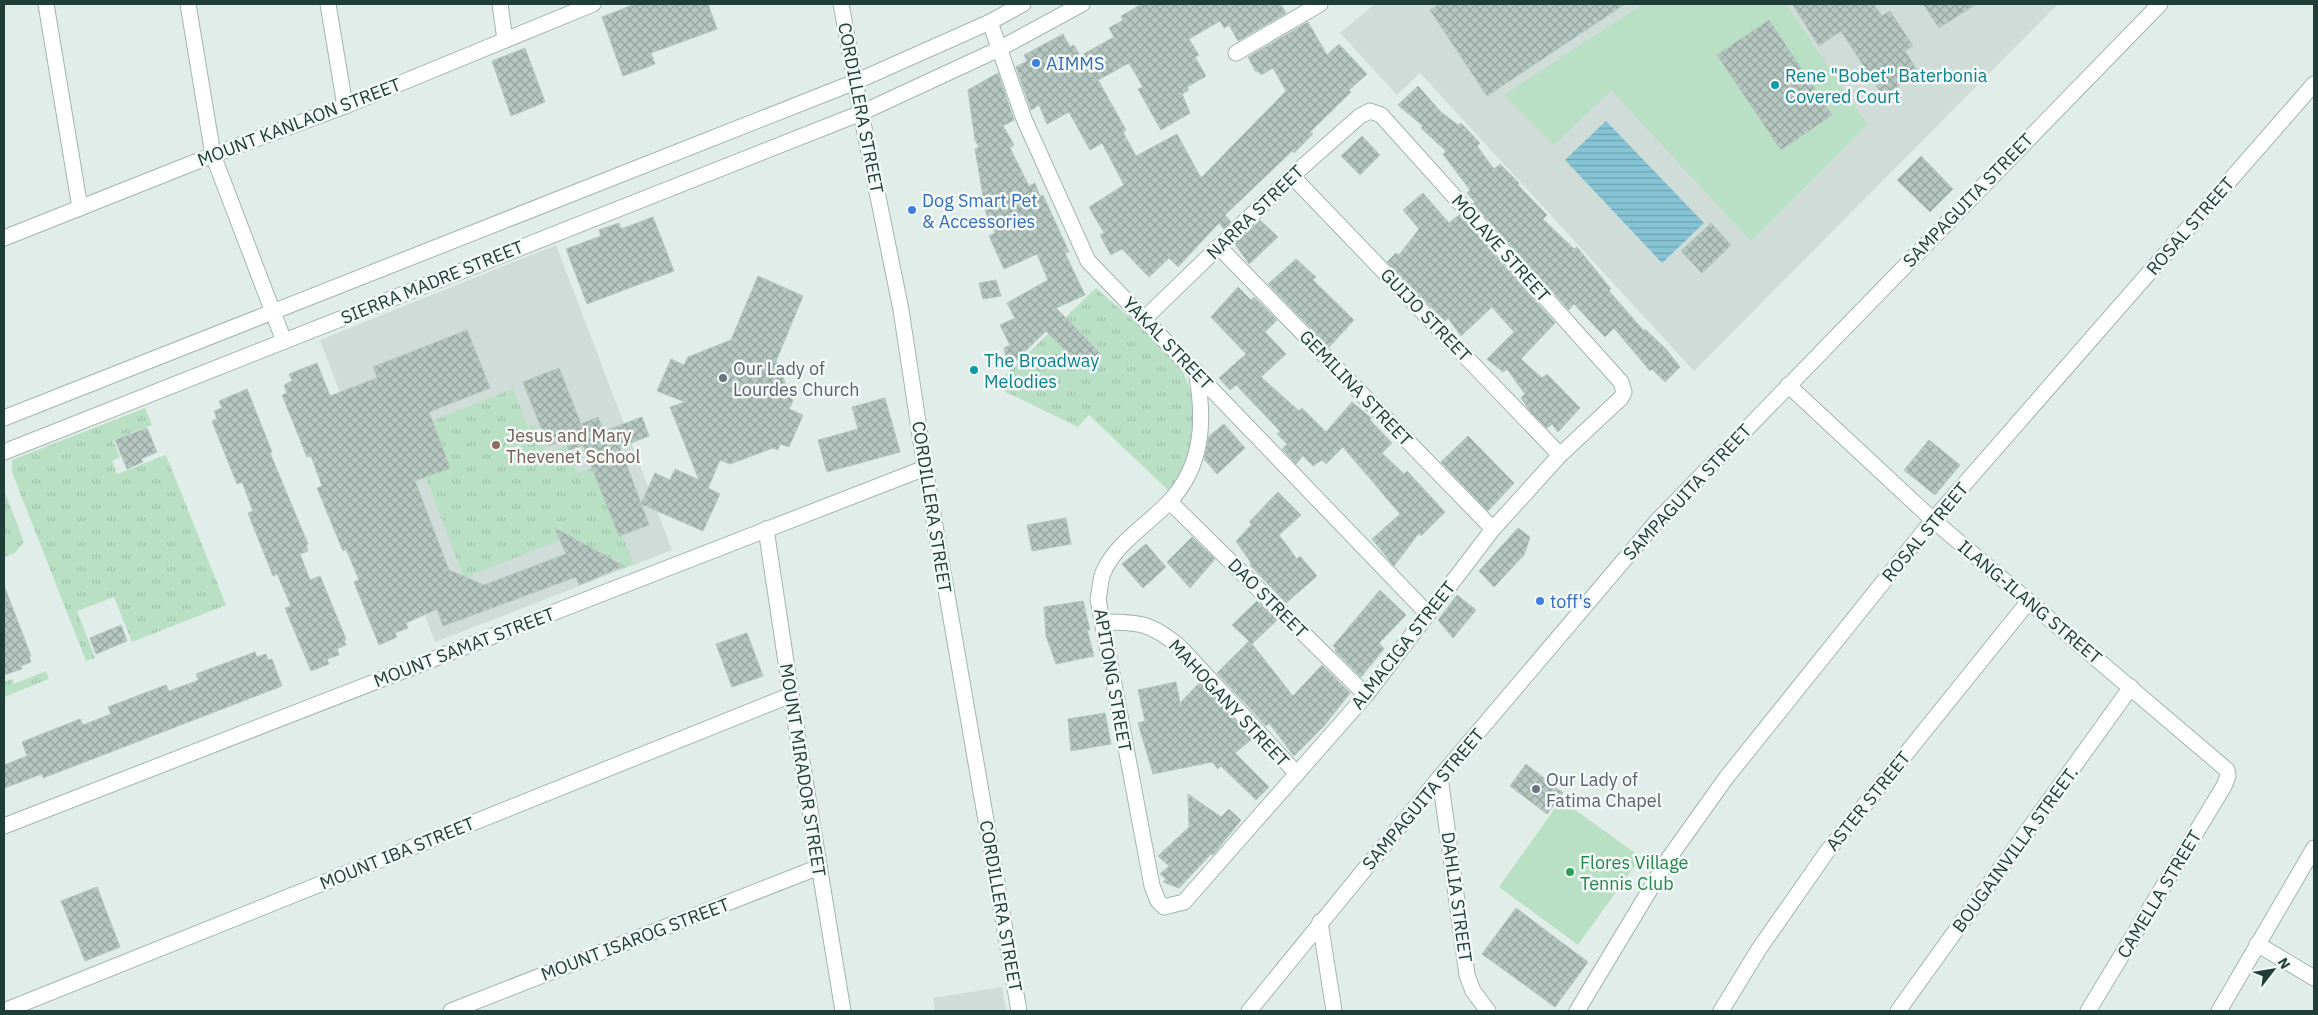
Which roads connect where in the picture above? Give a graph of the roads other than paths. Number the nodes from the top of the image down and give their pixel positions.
1 (46, 4) edge
2 (188, 4) edge
3 (328, 4) edge
4 (500, 4) edge
5 (593, 4) edge
6 (841, 4) edge
7 (1023, 4) edge
8 (1082, 4) edge
9 (1320, 4) edge
10 (2160, 4) edge
11 (990, 22) junction
12 (506, 40) junction
13 (999, 49) junction
14 (1236, 53) dead end
15 (855, 82) junction
16 (2314, 84) edge
17 (345, 106) junction
18 (1370, 111) joint
19 (861, 113) junction
20 (213, 155) junction
21 (1292, 176) junction
22 (80, 208) junction
23 (4, 238) edge
24 (1219, 247) junction
25 (272, 312) junction
26 (1144, 319) junction
27 (284, 341) junction
28 (1196, 371) junction
29 (1788, 385) junction
30 (1624, 392) joint
31 (4, 418) edge
32 (4, 452) edge
33 (1560, 455) junction
34 (925, 468) junction
35 (1170, 502) junction
36 (1933, 520) junction
37 (766, 529) junction
38 (1493, 529) junction
39 (2029, 601) junction
40 (1427, 613) junction
41 (1103, 622) junction
42 (2131, 687) junction
43 (790, 695) junction
44 (1366, 695) junction
45 (1297, 774) junction
46 (2228, 776) joint
47 (1440, 777) junction
48 (4, 826) edge
49 (2314, 848) edge
50 (819, 867) junction
51 (1184, 902) joint
52 (1320, 922) junction
53 (2257, 944) junction
54 (2314, 978) edge
55 (4, 1011) edge
56 (451, 1011) edge
57 (843, 1011) edge
58 (1019, 1011) edge
59 (1249, 1011) edge
60 (1334, 1011) edge
61 (1488, 1011) edge
62 (1577, 1011) edge
63 (1721, 1011) edge
64 (1898, 1011) edge
65 (2088, 1011) edge
66 (2219, 1011) edge

1 - 22 street
2 - 20 street
3 - 17 street
4 - 12 street
5 - 12 street, MOUNT KANLAON STREET
6 - 15 street, CORDILLERA STREET
7 - 11 street, SIERRA MADRE STREET
8 - 13 street, SIERRA MADRE STREET
9 - 14 street
10 - 29 street, SAMPAGUITA STREET
11 - 13 street, YAKAL STREET
11 - 15 street, SIERRA MADRE STREET
12 - 17 street, MOUNT KANLAON STREET
13 - 19 street, SIERRA MADRE STREET
13 - 26 street, YAKAL STREET
15 - 19 street, CORDILLERA STREET
15 - 25 street, SIERRA MADRE STREET
16 - 36 street, ROSAL STREET
17 - 20 street, MOUNT KANLAON STREET
18 - 21 street, NARRA STREET
18 - 30 street, MOLAVE STREET
19 - 27 street, SIERRA MADRE STREET
19 - 34 street, CORDILLERA STREET
20 - 22 street, MOUNT KANLAON STREET
20 - 25 street
21 - 24 street, NARRA STREET
21 - 33 street, GUIJO STREET
22 - 23 street, MOUNT KANLAON STREET
24 - 26 street, NARRA STREET
24 - 38 street, GEMILINA STREET
25 - 27 street
25 - 31 street, SIERRA MADRE STREET
26 - 28 street, YAKAL STREET
27 - 32 street, SIERRA MADRE STREET
28 - 35 street, APITONG STREET
28 - 40 street, YAKAL STREET
29 - 36 street, ILANG-ILANG STREET
29 - 47 street, SAMPAGUITA STREET
30 - 33 street, ALMACIGA STREET
33 - 38 street, ALMACIGA STREET
34 - 37 street, MOUNT SAMAT STREET
34 - 58 street, CORDILLERA STREET
35 - 41 street, APITONG STREET
35 - 44 street, DAO STREET
36 - 39 street, ILANG-ILANG STREET
36 - 62 street, ROSAL STREET
37 - 43 street, MOUNT MIRADOR STREET
37 - 48 street, MOUNT SAMAT STREET
38 - 40 street, ALMACIGA STREET
39 - 42 street, ILANG-ILANG STREET
39 - 63 street, ASTER STREET
40 - 44 street, ALMACIGA STREET
41 - 45 street, MAHOGANY STREET
41 - 51 street, APITONG STREET
42 - 46 street, ILANG-ILANG STREET
42 - 64 street, BOUGAINVILLA STREET.
43 - 50 street, MOUNT MIRADOR STREET
43 - 55 street, MOUNT IBA STREET
44 - 45 street, ALMACIGA STREET
45 - 51 street, ALMACIGA STREET
46 - 65 street, CAMELLA STREET
47 - 52 street, SAMPAGUITA STREET
47 - 61 street, DAHLIA STREET
49 - 53 street
50 - 56 street, MOUNT ISAROG STREET
50 - 57 street, MOUNT MIRADOR STREET
52 - 59 street, SAMPAGUITA STREET
52 - 60 street
53 - 54 street
53 - 66 street

